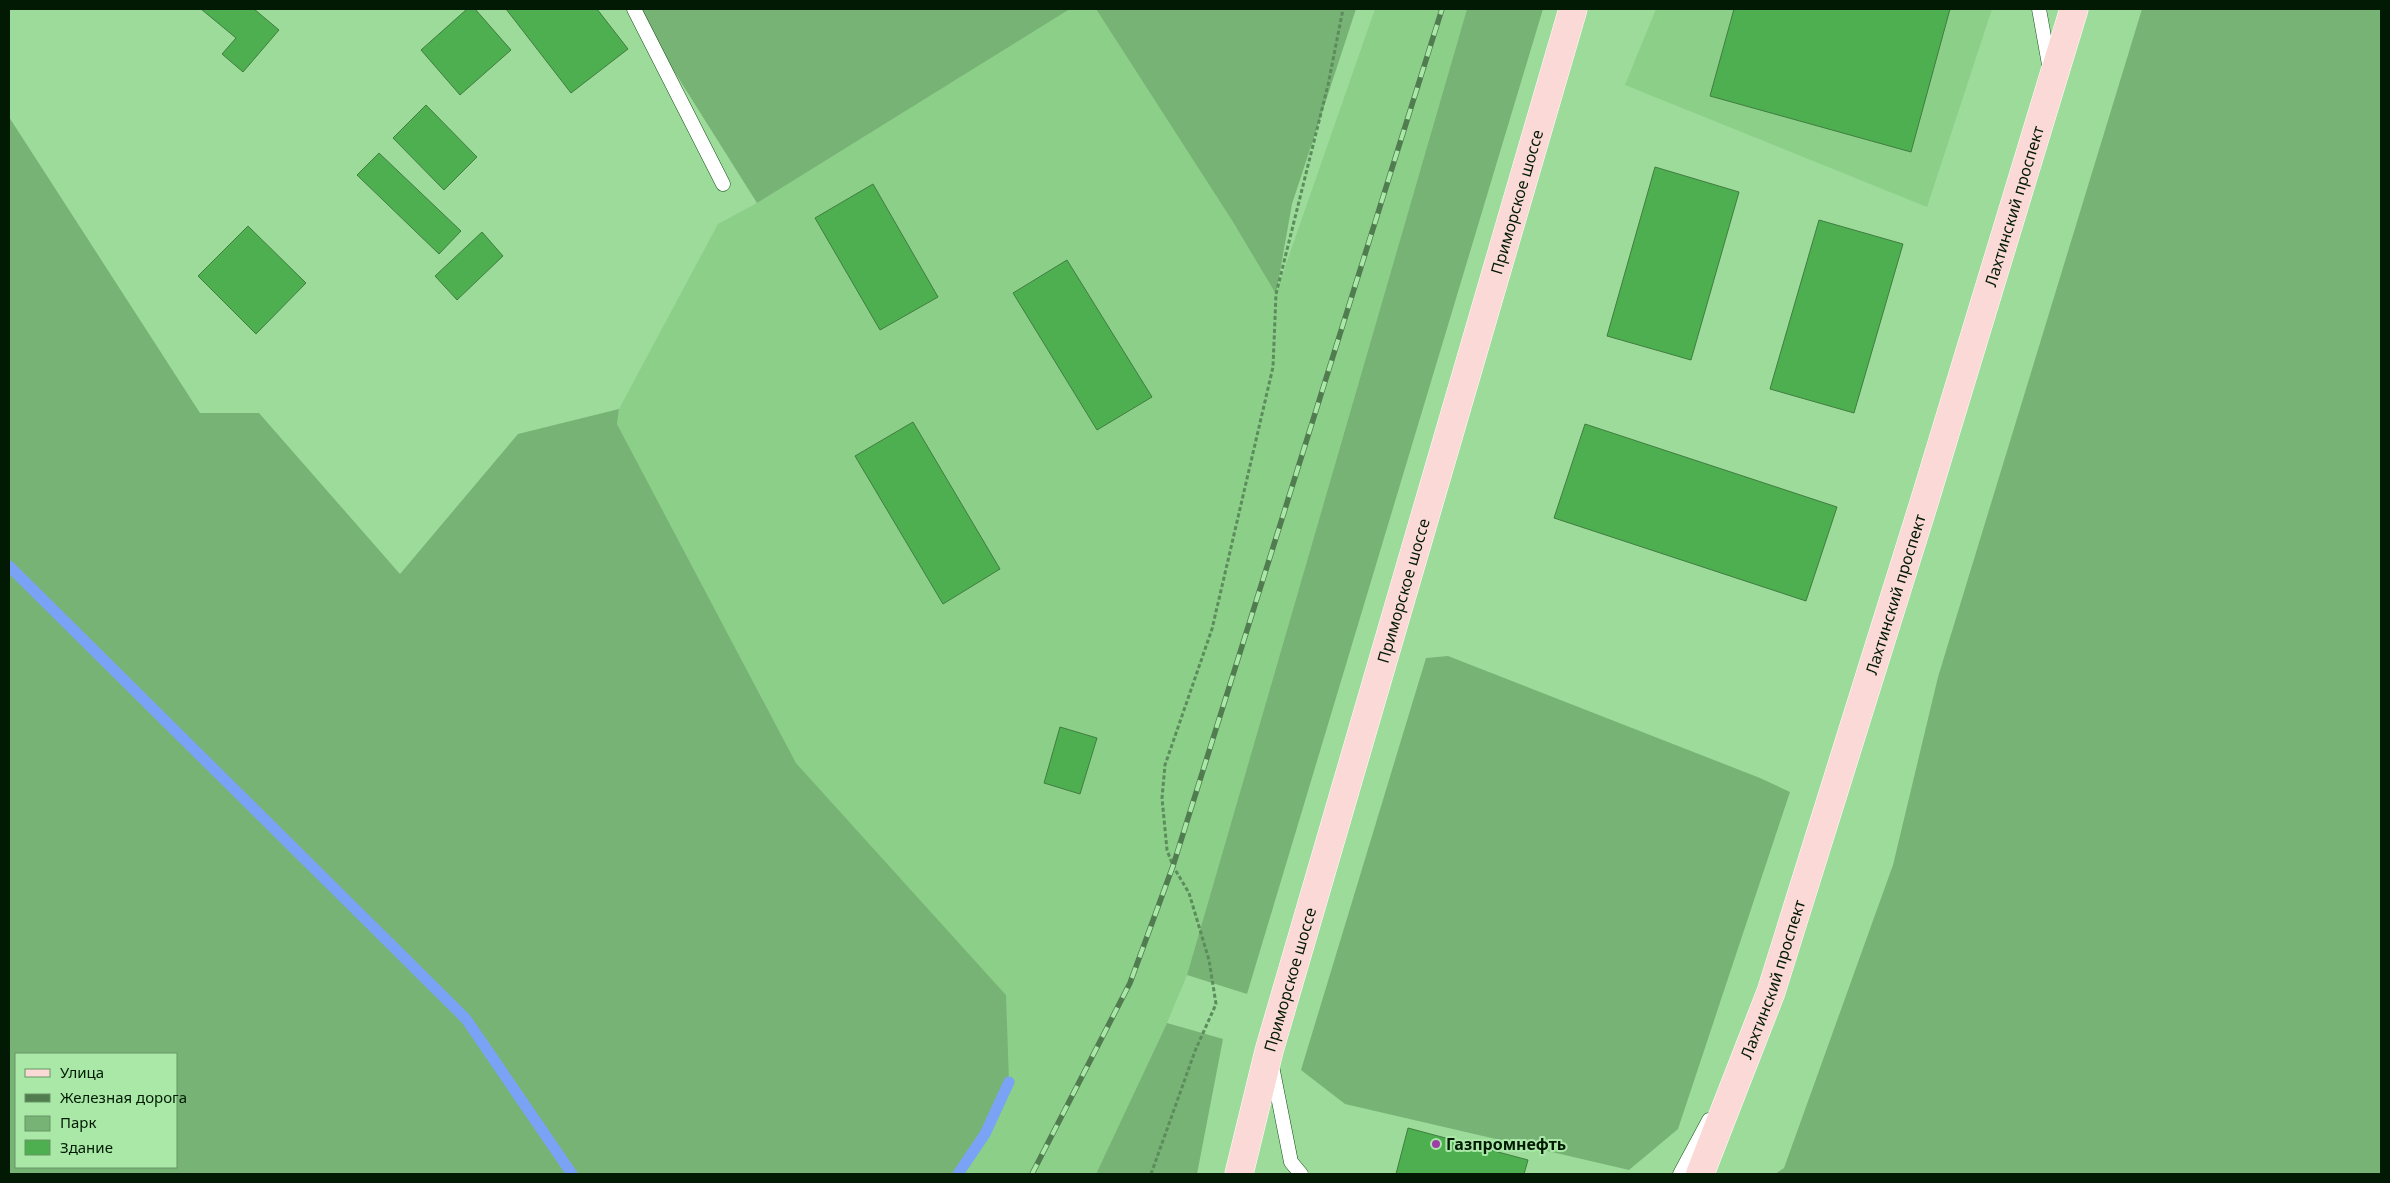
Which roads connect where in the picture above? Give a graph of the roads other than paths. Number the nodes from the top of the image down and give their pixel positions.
1 (634, 9) edge
2 (1573, 9) edge
3 (2039, 9) edge
4 (2074, 9) edge
5 (2052, 80) junction
6 (723, 184) dead end
7 (1764, 1014) junction
8 (1269, 1050) junction
9 (1239, 1174) edge
10 (1301, 1174) edge
11 (1680, 1174) edge
12 (1700, 1174) edge

1 - 6 lane
2 - 8 main road, Приморское шоссе
3 - 5 lane
4 - 5 main road, Лахтинский проспект
5 - 7 main road, Лахтинский проспект
7 - 11 lane
7 - 12 main road, Лахтинский проспект
8 - 9 main road, Приморское шоссе
8 - 10 lane

